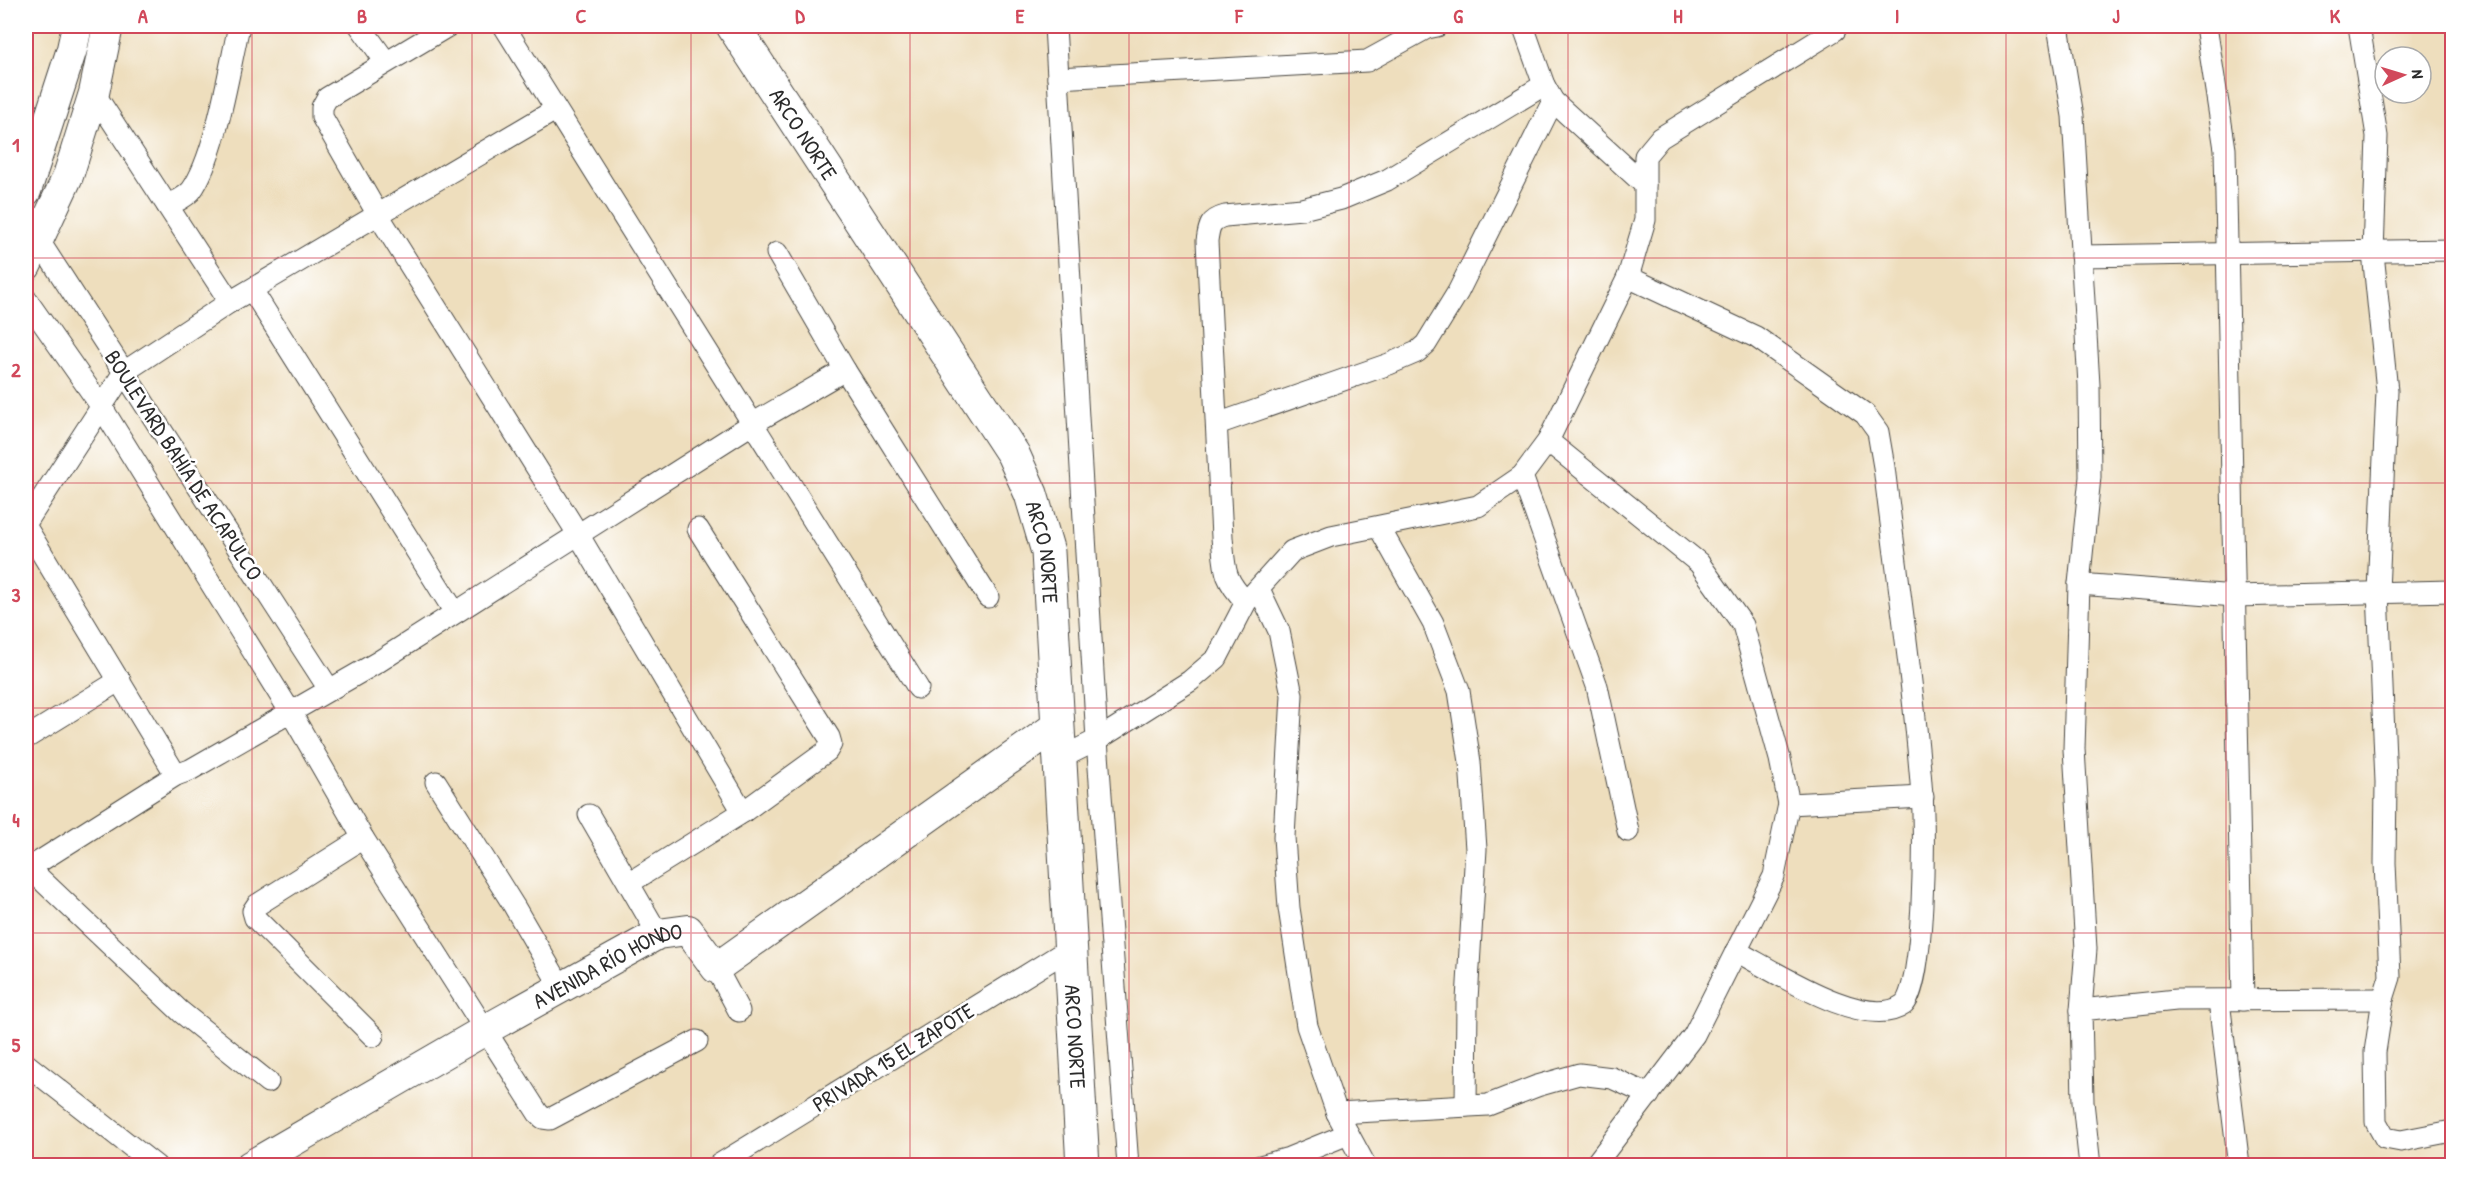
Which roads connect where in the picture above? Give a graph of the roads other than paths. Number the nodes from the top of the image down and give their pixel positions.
1 (108, 26) edge
2 (239, 26) edge
3 (360, 26) edge
4 (448, 26) edge
5 (504, 26) edge
6 (733, 26) edge
7 (1055, 26) edge
8 (1437, 26) edge
9 (1523, 26) edge
10 (2058, 26) edge
11 (2206, 26) edge
12 (2359, 26) edge
13 (1835, 30) dead end
14 (69, 33) edge
15 (386, 62) junction
16 (1058, 78) junction
17 (94, 93) junction
18 (1549, 93) junction
19 (555, 110) junction
20 (1645, 185) junction
21 (26, 191) edge
22 (167, 205) junction
23 (377, 213) junction
24 (2452, 250) edge
25 (777, 253) dead end
26 (2373, 253) junction
27 (32, 254) edge
28 (2227, 255) junction
29 (2081, 256) junction
30 (1628, 277) junction
31 (252, 290) junction
32 (26, 299) edge
33 (230, 302) junction
34 (845, 370) junction
35 (124, 372) junction
36 (100, 406) junction
37 (752, 424) junction
38 (1217, 424) junction
39 (1548, 441) junction
40 (1522, 476) junction
41 (26, 525) edge
42 (1379, 526) junction
43 (698, 529) dead end
44 (578, 534) junction
45 (2079, 584) junction
46 (2378, 591) junction
47 (2452, 591) edge
48 (1253, 596) junction
49 (2235, 596) junction
50 (988, 597) dead end
51 (454, 611) junction
52 (120, 680) junction
53 (918, 688) dead end
54 (329, 689) junction
55 (291, 712) junction
56 (1059, 724) junction
57 (26, 738) edge
58 (1097, 740) junction
59 (1061, 758) junction
60 (176, 775) junction
61 (436, 782) dead end
62 (1923, 797) junction
63 (1789, 804) junction
64 (743, 812) junction
65 (589, 815) dead end
66 (1628, 831) dead end
67 (363, 838) junction
68 (27, 869) edge
69 (629, 883) junction
70 (658, 934) junction
71 (1069, 949) junction
72 (1736, 951) junction
73 (716, 968) junction
74 (562, 989) junction
75 (2383, 999) junction
76 (2243, 1000) junction
77 (2219, 1001) junction
78 (2081, 1010) junction
79 (739, 1011) dead end
80 (484, 1030) junction
81 (373, 1036) dead end
82 (697, 1041) dead end
83 (26, 1064) edge
84 (268, 1082) dead end
85 (1649, 1095) junction
86 (1466, 1106) junction
87 (1337, 1113) junction
88 (2452, 1131) edge
89 (1348, 1134) junction
90 (1363, 1161) dead end
91 (1290, 1162) edge
92 (156, 1166) edge
93 (250, 1166) edge
94 (717, 1166) edge
95 (1083, 1166) edge
96 (1128, 1166) edge
97 (1260, 1166) edge
98 (1594, 1166) edge
99 (2090, 1166) edge
100 (2239, 1166) edge

1 - 17 main road
2 - 22 street
3 - 15 street
4 - 15 street
5 - 19 street
6 - 56 main road, ARCO NORTE
7 - 16 street
8 - 16 street
9 - 18 street
10 - 29 street
11 - 28 street
12 - 26 street
13 - 20 street
14 - 21 main road
15 - 23 street
16 - 58 street
17 - 22 street
17 - 27 main road
18 - 20 street
18 - 38 street
18 - 38 street
19 - 23 street
19 - 37 street
20 - 30 street
22 - 33 street
23 - 31 street
23 - 44 street
24 - 26 street
25 - 34 street
26 - 28 street
26 - 46 street
27 - 35 street, BOULEVARD BAHÍA DE ACAPULCO
28 - 29 street
28 - 49 street
29 - 45 street
30 - 39 street
30 - 62 street
31 - 33 street
31 - 51 street
32 - 36 street
33 - 35 street
34 - 37 street
34 - 50 street
35 - 36 street
35 - 54 street, BOULEVARD BAHÍA DE ACAPULCO
36 - 41 street
36 - 55 street
37 - 44 street
37 - 53 street
38 - 48 street
39 - 40 street
39 - 63 street
40 - 42 street
40 - 66 street
41 - 52 street
42 - 48 street
42 - 86 street
43 - 64 street
44 - 51 street
44 - 64 street
45 - 49 street
45 - 78 street
46 - 47 street
46 - 49 street
46 - 75 street
48 - 58 street
48 - 87 street
49 - 76 street
51 - 54 street
52 - 57 street
52 - 60 street
54 - 55 street
55 - 60 street
55 - 67 street
56 - 59 main road, ARCO NORTE
56 - 73 main road, AVENIDA RÍO HONDO
58 - 59 street
58 - 96 street
59 - 71 main road, ARCO NORTE
60 - 68 street
61 - 74 street
62 - 63 street
62 - 72 street
63 - 72 street
64 - 69 street
65 - 69 street
67 - 80 street
67 - 81 street
68 - 84 street
69 - 70 street
70 - 73 main road, AVENIDA RÍO HONDO
70 - 74 main road, AVENIDA RÍO HONDO
71 - 94 street, PRIVADA 15 EL ZAPOTE
71 - 95 main road, ARCO NORTE
72 - 85 street
73 - 79 street
74 - 80 main road, AVENIDA RÍO HONDO
75 - 76 street
75 - 88 street
76 - 77 street
77 - 78 street
77 - 100 street
78 - 99 street
80 - 82 street
80 - 93 main road, AVENIDA RÍO HONDO
83 - 92 street
85 - 86 street
85 - 98 street
86 - 87 street
87 - 89 street
89 - 90 street
89 - 91 street
91 - 97 street

